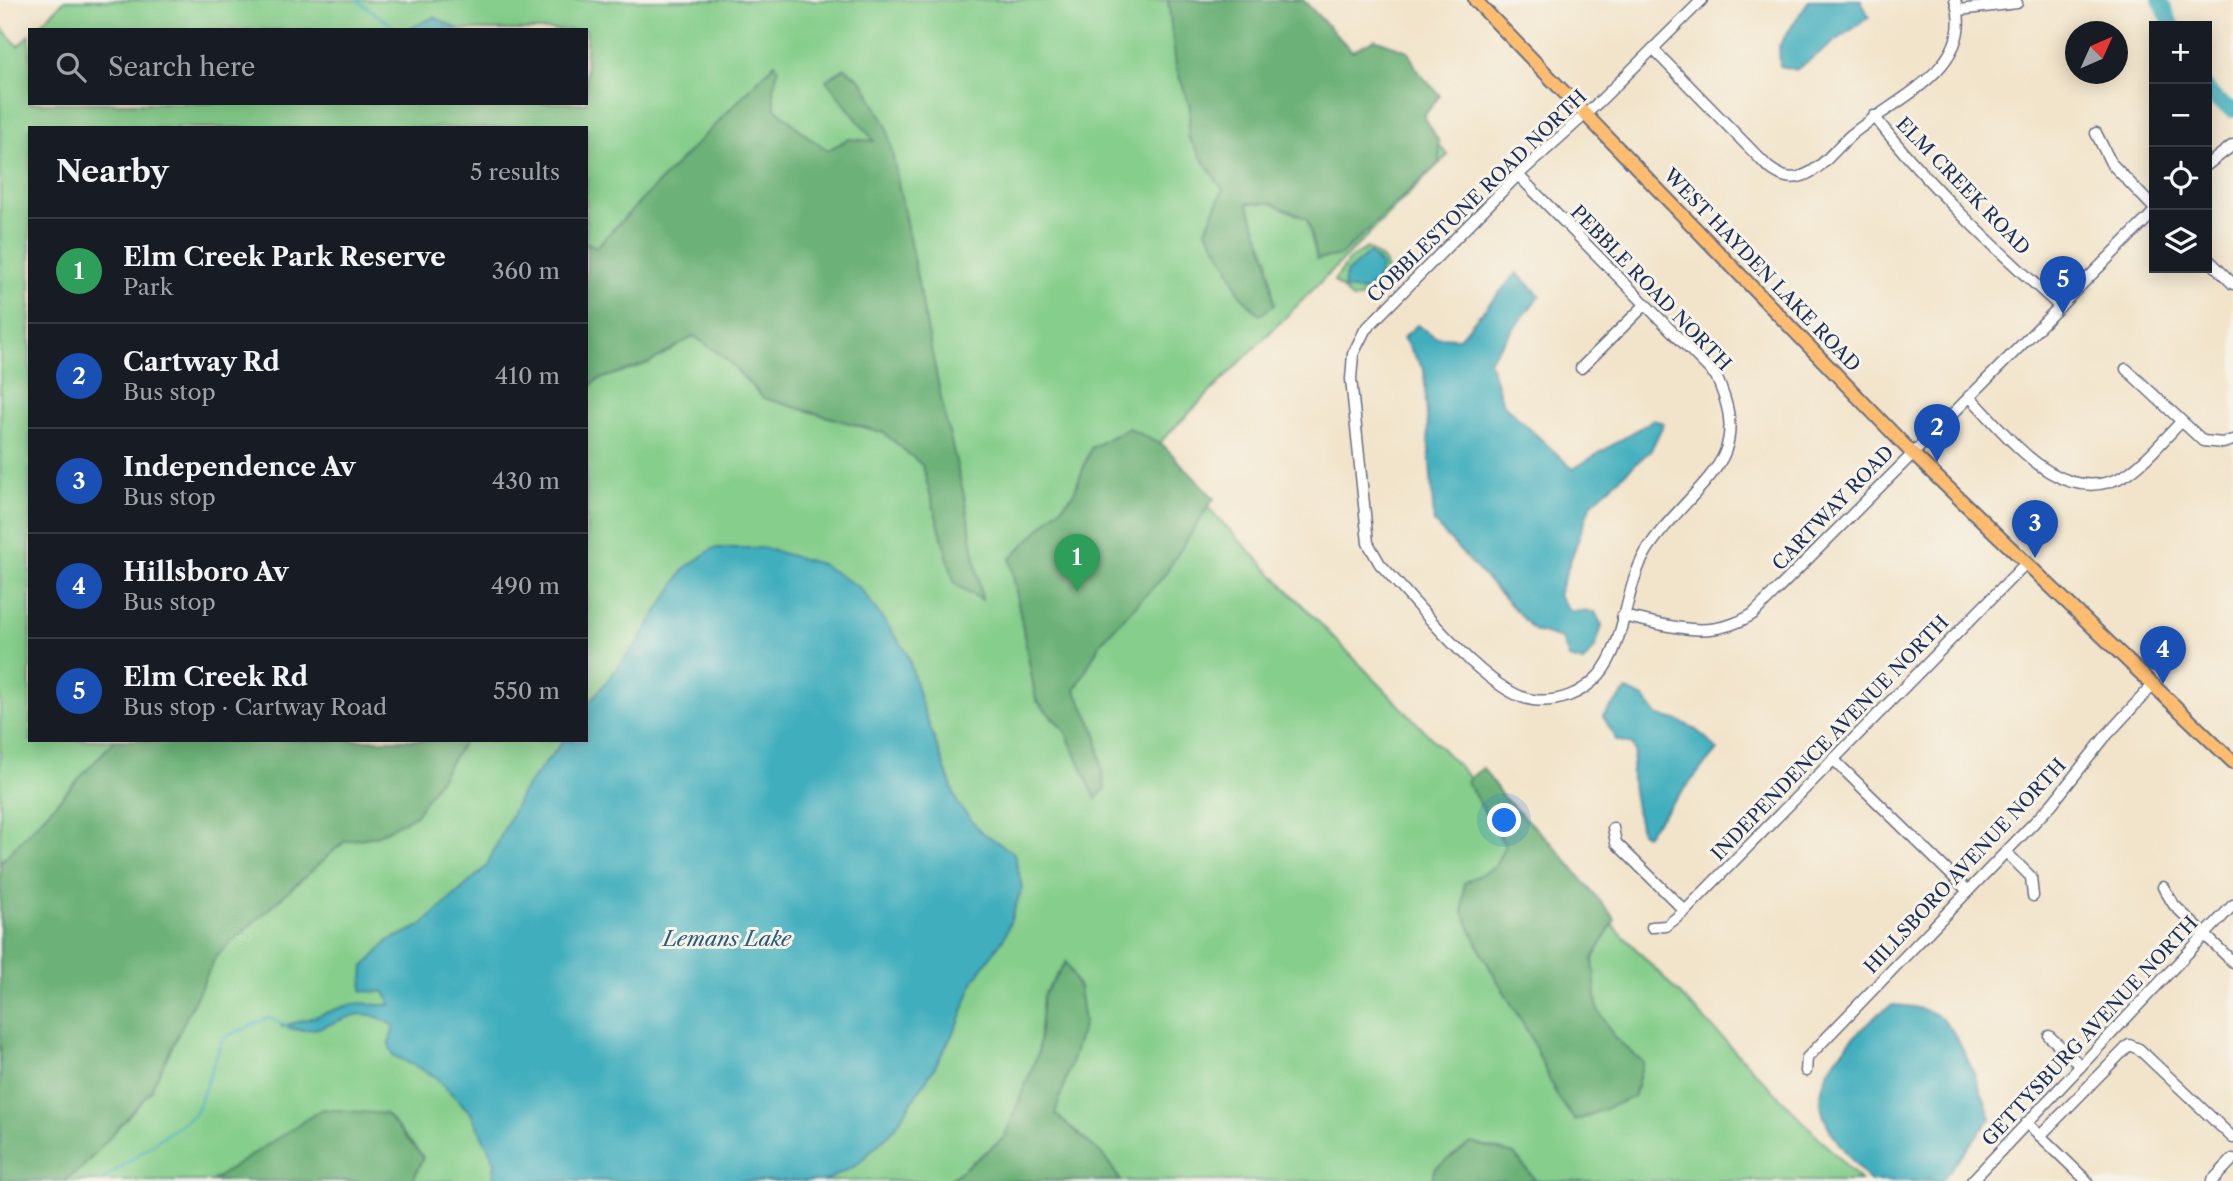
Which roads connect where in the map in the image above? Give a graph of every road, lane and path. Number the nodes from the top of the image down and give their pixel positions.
1 (1475, 0) edge
2 (1702, 0) edge
3 (2017, 3) dead end
4 (1957, 5) edge
5 (1653, 49) junction
6 (1585, 114) junction
7 (1874, 116) junction
8 (2096, 133) dead end
9 (2233, 145) edge
10 (2212, 161) edge
11 (1518, 175) junction
12 (2149, 205) edge
13 (2149, 215) edge
14 (2212, 263) edge
15 (2233, 284) edge
16 (1645, 305) junction
17 (2060, 307) junction
18 (1581, 368) dead end
19 (2126, 369) dead end
20 (1969, 396) junction
21 (2181, 422) junction
22 (2233, 440) edge
23 (1912, 453) junction
24 (2026, 563) junction
25 (1622, 616) junction
26 (2154, 684) junction
27 (1833, 759) junction
28 (2233, 762) edge
29 (1613, 828) dead end
30 (2006, 852) junction
31 (2163, 887) dead end
32 (1968, 891) junction
33 (2033, 896) dead end
34 (2233, 905) edge
35 (1685, 911) junction
36 (1652, 927) dead end
37 (2205, 934) junction
38 (2233, 962) edge
39 (2049, 1036) dead end
40 (2081, 1066) junction
41 (1806, 1071) dead end
42 (2027, 1123) junction
43 (2040, 1136) junction
44 (2233, 1138) edge
45 (2233, 1159) edge
46 (1972, 1181) edge
47 (2087, 1181) edge
48 (2212, 1181) edge

1 - 6 main road, WEST HAYDEN LAKE ROAD
2 - 5 street, COBBLESTONE ROAD NORTH
3 - 4 street
4 - 7 street
5 - 6 street, COBBLESTONE ROAD NORTH
5 - 7 street
6 - 11 street, COBBLESTONE ROAD NORTH
6 - 23 main road, WEST HAYDEN LAKE ROAD
7 - 17 street, ELM CREEK ROAD
8 - 12 street
9 - 10 street
11 - 16 street, PEBBLE ROAD NORTH
11 - 25 street, COBBLESTONE ROAD NORTH
13 - 17 street, CARTWAY ROAD
14 - 15 street
16 - 18 street
16 - 25 street, PEBBLE ROAD NORTH
17 - 20 street, CARTWAY ROAD
19 - 21 street
20 - 21 street
20 - 23 street, CARTWAY ROAD
21 - 22 street
23 - 24 main road, WEST HAYDEN LAKE ROAD
23 - 25 street, CARTWAY ROAD
24 - 26 main road, WEST HAYDEN LAKE ROAD
24 - 27 street, INDEPENDENCE AVENUE NORTH
26 - 28 main road, WEST HAYDEN LAKE ROAD
26 - 30 street, HILLSBORO AVENUE NORTH
27 - 32 street
27 - 35 street, INDEPENDENCE AVENUE NORTH
29 - 35 street
30 - 32 street, HILLSBORO AVENUE NORTH
30 - 33 street
31 - 37 street
32 - 41 street, HILLSBORO AVENUE NORTH
34 - 37 street, GETTYSBURG AVENUE NORTH
35 - 36 street, INDEPENDENCE AVENUE NORTH
37 - 38 street
37 - 40 street, GETTYSBURG AVENUE NORTH
39 - 40 street
40 - 42 street, GETTYSBURG AVENUE NORTH
42 - 43 street
42 - 46 street, GETTYSBURG AVENUE NORTH
43 - 44 street
43 - 47 street
45 - 48 street

